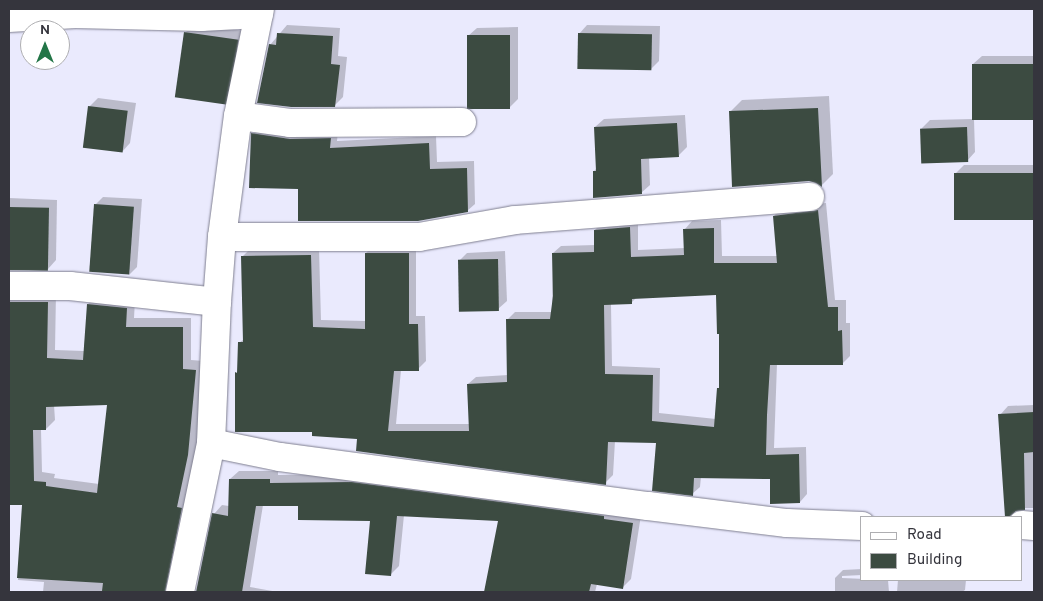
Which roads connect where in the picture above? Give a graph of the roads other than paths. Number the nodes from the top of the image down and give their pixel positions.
1 (259, 11) edge
2 (9, 18) edge
3 (239, 116) junction
4 (462, 122) dead end
5 (810, 198) dead end
6 (222, 236) junction
7 (9, 286) edge
8 (217, 302) junction
9 (211, 443) junction
10 (860, 526) edge
11 (180, 592) edge

1 - 2 street
1 - 3 street
3 - 4 street
3 - 6 street
5 - 6 street
6 - 8 street
7 - 8 street
8 - 9 street
9 - 10 street
9 - 11 street

